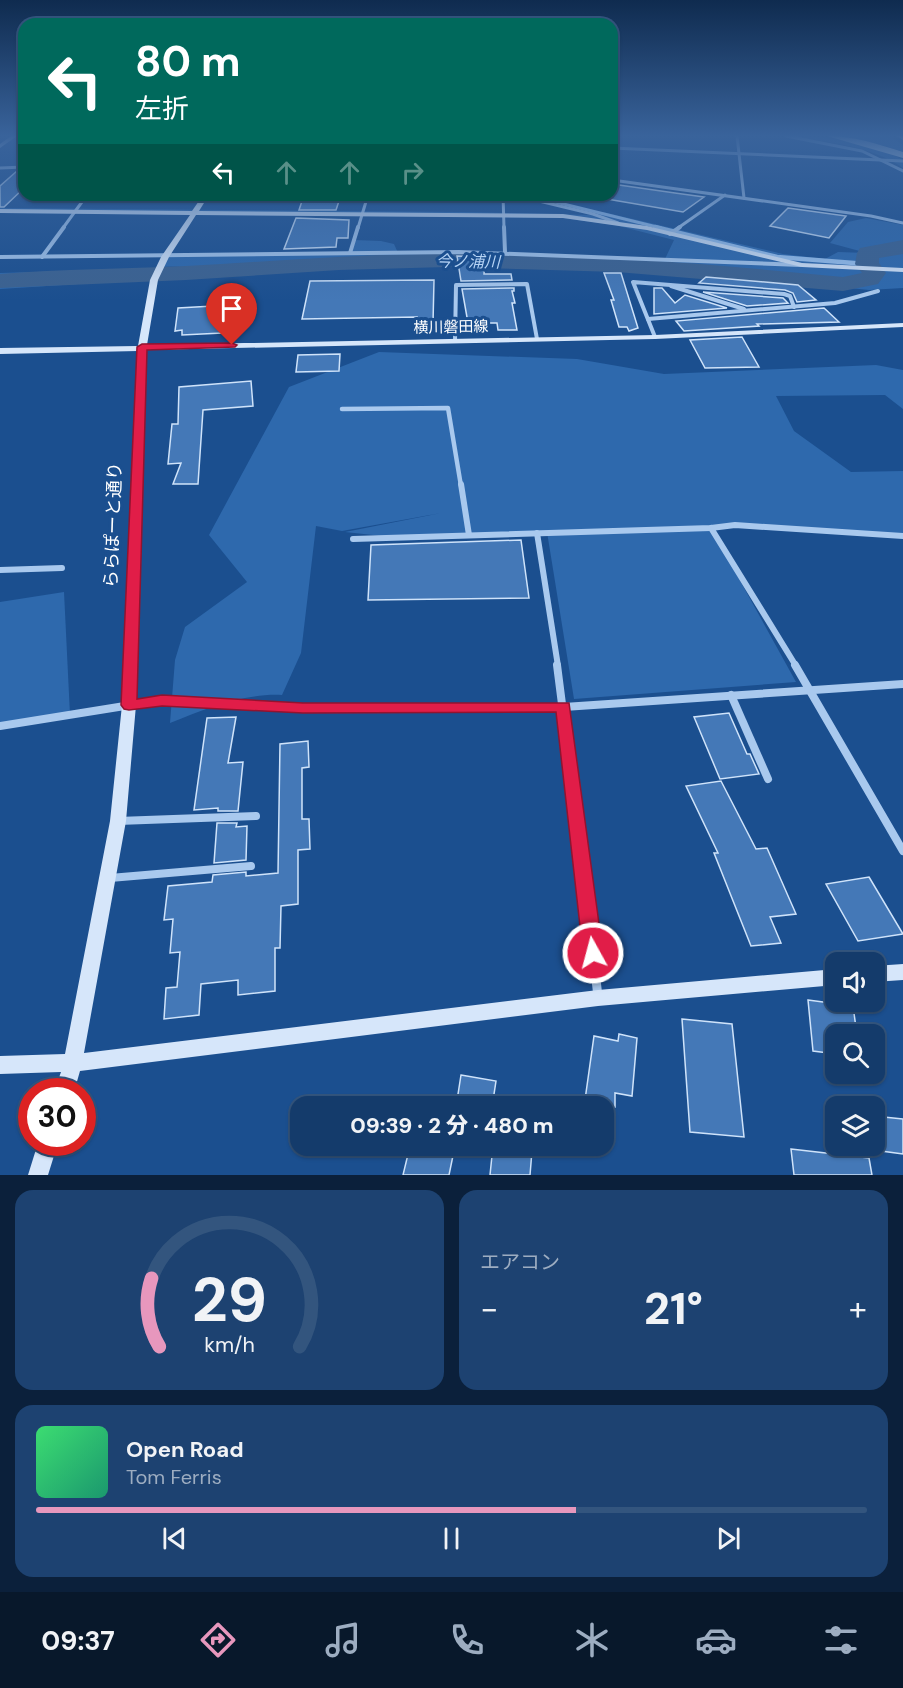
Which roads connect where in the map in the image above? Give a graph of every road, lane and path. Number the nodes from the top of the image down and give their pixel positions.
1 (694, 191) edge
2 (743, 191) edge
3 (725, 195) junction
4 (744, 198) junction
5 (82, 201) edge
6 (202, 201) edge
7 (366, 201) edge
8 (504, 201) edge
9 (539, 201) edge
10 (75, 210) junction
11 (0, 211) edge
12 (195, 212) junction
13 (363, 213) junction
14 (506, 215) junction
15 (618, 223) junction
16 (903, 223) edge
17 (670, 234) junction
18 (505, 252) junction
19 (350, 253) junction
20 (0, 257) edge
21 (42, 257) junction
22 (165, 257) junction
23 (802, 265) junction
24 (903, 270) edge
25 (668, 284) junction
26 (878, 291) dead end
27 (794, 307) junction
28 (747, 310) junction
29 (648, 319) junction
30 (903, 325) edge
31 (655, 337) junction
32 (537, 339) junction
33 (455, 341) junction
34 (142, 347) junction
35 (0, 351) edge
36 (342, 409) dead end
37 (711, 528) junction
38 (537, 533) junction
39 (469, 535) junction
40 (903, 536) edge
41 (353, 539) dead end
42 (63, 568) dead end
43 (0, 570) edge
44 (903, 684) edge
45 (811, 690) junction
46 (731, 695) junction
47 (129, 705) junction
48 (564, 706) junction
49 (0, 726) edge
50 (768, 779) dead end
51 (256, 816) dead end
52 (118, 821) junction
53 (903, 851) edge
54 (251, 866) dead end
55 (106, 879) junction
56 (903, 972) edge
57 (885, 973) edge
58 (825, 978) edge
59 (598, 998) junction
60 (73, 1063) junction
61 (0, 1065) edge
62 (68, 1078) edge
63 (44, 1156) edge
64 (38, 1175) edge

1 - 3 street
2 - 4 street
3 - 4 street
3 - 17 street
4 - 16 street
5 - 10 street
6 - 12 street, ららぽーと通り
7 - 13 street
8 - 14 street
9 - 15 street
10 - 11 street
10 - 12 street
10 - 21 street
12 - 13 street
12 - 22 street, ららぽーと通り
13 - 14 street
13 - 19 street
14 - 15 street
14 - 18 street
15 - 17 street
17 - 23 street
18 - 19 street
18 - 23 street
19 - 22 street
20 - 21 street
21 - 22 street
22 - 34 street, ららぽーと通り
23 - 24 street
25 - 27 street
25 - 28 street
25 - 29 street
26 - 27 street
27 - 28 street
28 - 29 street
29 - 31 street
30 - 31 street, 横川磐田線
31 - 32 street, 横川磐田線
32 - 33 street, 横川磐田線
32 - 33 street
33 - 34 street, 横川磐田線
34 - 35 street, 横川磐田線
34 - 47 street, ららぽーと通り
36 - 39 street
37 - 38 street
37 - 40 street
37 - 45 street
38 - 39 street
38 - 48 street
39 - 41 street
42 - 43 street
44 - 45 street
45 - 46 street
45 - 53 street
46 - 48 street
46 - 50 street
47 - 48 street
47 - 49 street
47 - 52 street, ららぽーと通り
48 - 59 street
51 - 52 street
52 - 55 street, ららぽーと通り
54 - 55 street
55 - 60 street, ららぽーと通り
56 - 57 street
58 - 59 street
59 - 60 street
60 - 61 street
60 - 62 street
63 - 64 street

